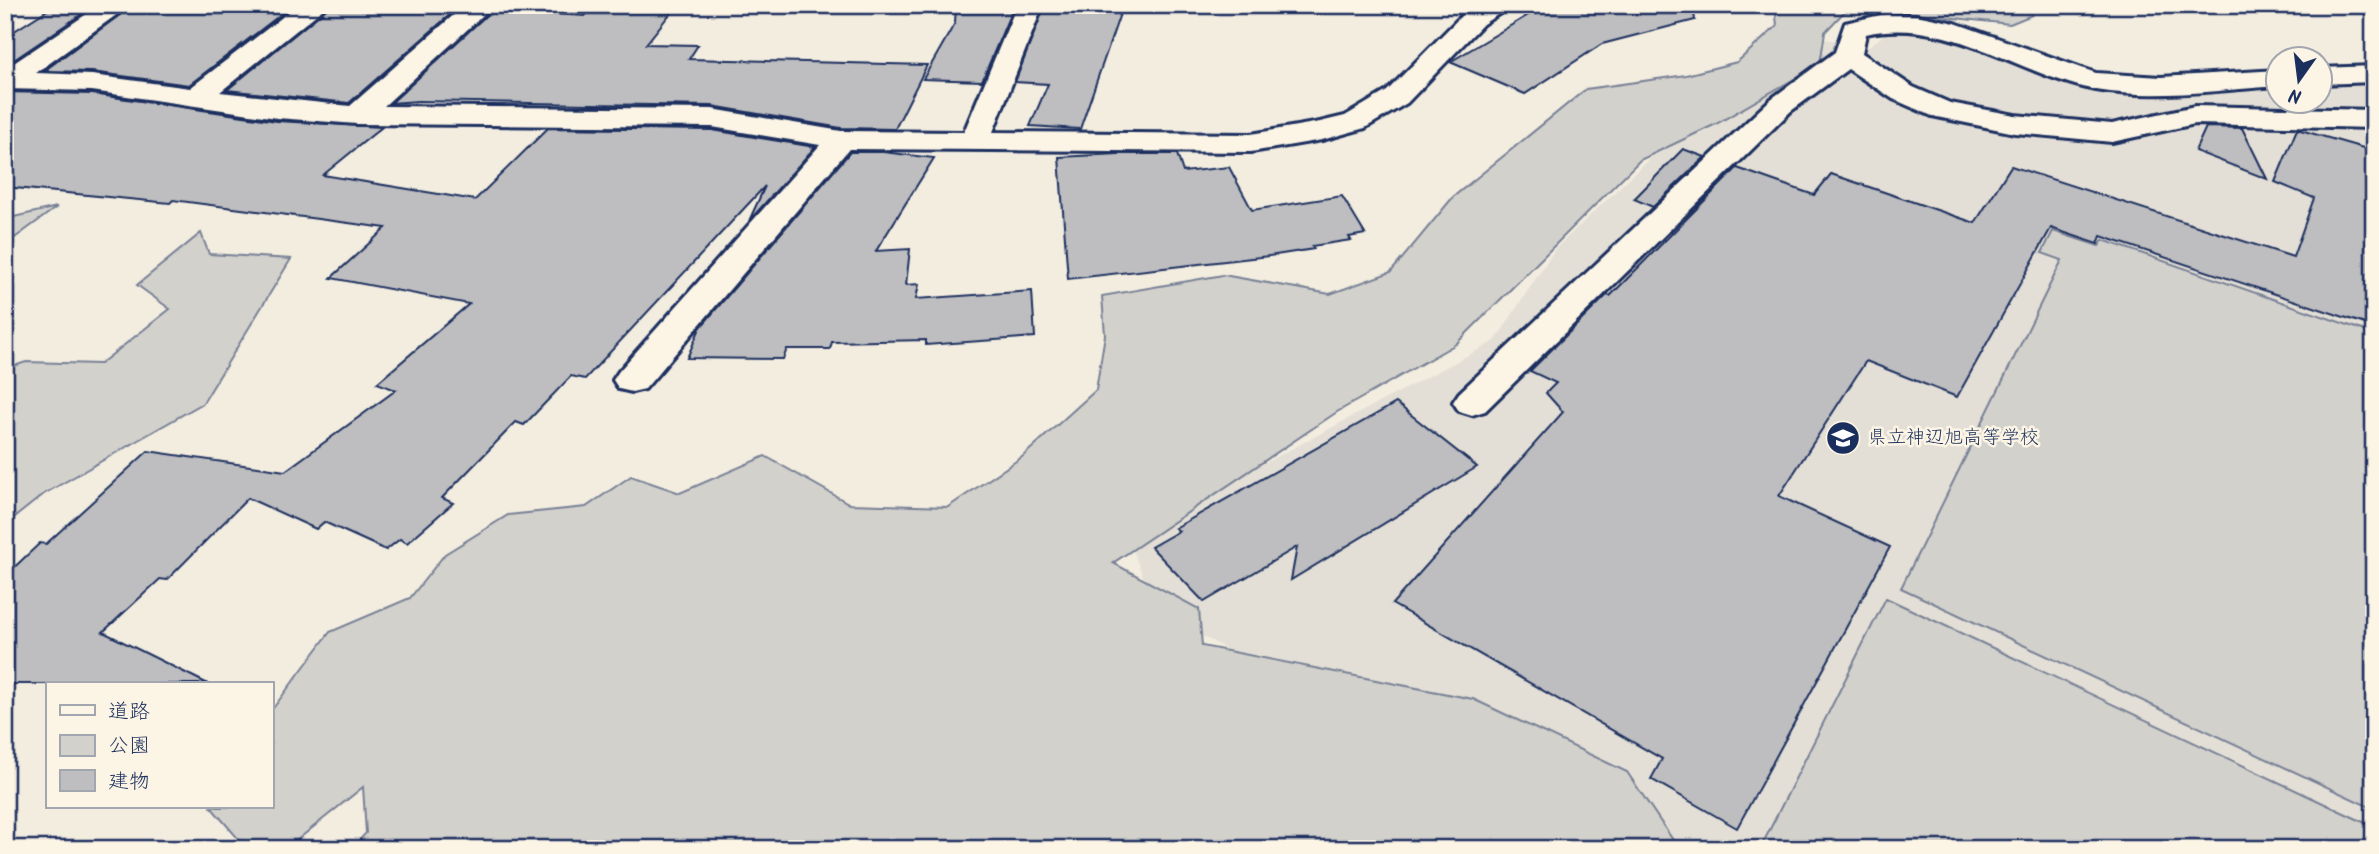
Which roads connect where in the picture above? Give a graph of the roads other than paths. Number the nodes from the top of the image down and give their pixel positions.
1 (117, 5) edge
2 (315, 5) edge
3 (481, 5) edge
4 (1030, 5) edge
5 (1496, 5) edge
6 (1848, 56) junction
7 (2374, 74) edge
8 (2334, 75) edge
9 (2264, 79) edge
10 (6, 81) edge
11 (197, 97) junction
12 (357, 115) junction
13 (2284, 117) junction
14 (2374, 119) edge
15 (841, 140) junction
16 (975, 141) junction
17 (2374, 144) edge
18 (632, 380) dead end
19 (1472, 402) dead end

1 - 10 street
2 - 11 street
3 - 12 street
4 - 16 street
5 - 16 street
6 - 9 street
6 - 13 street
6 - 19 street
7 - 8 street
10 - 11 street
11 - 12 street
12 - 15 street
13 - 14 street
13 - 17 street
15 - 16 street
15 - 18 street

